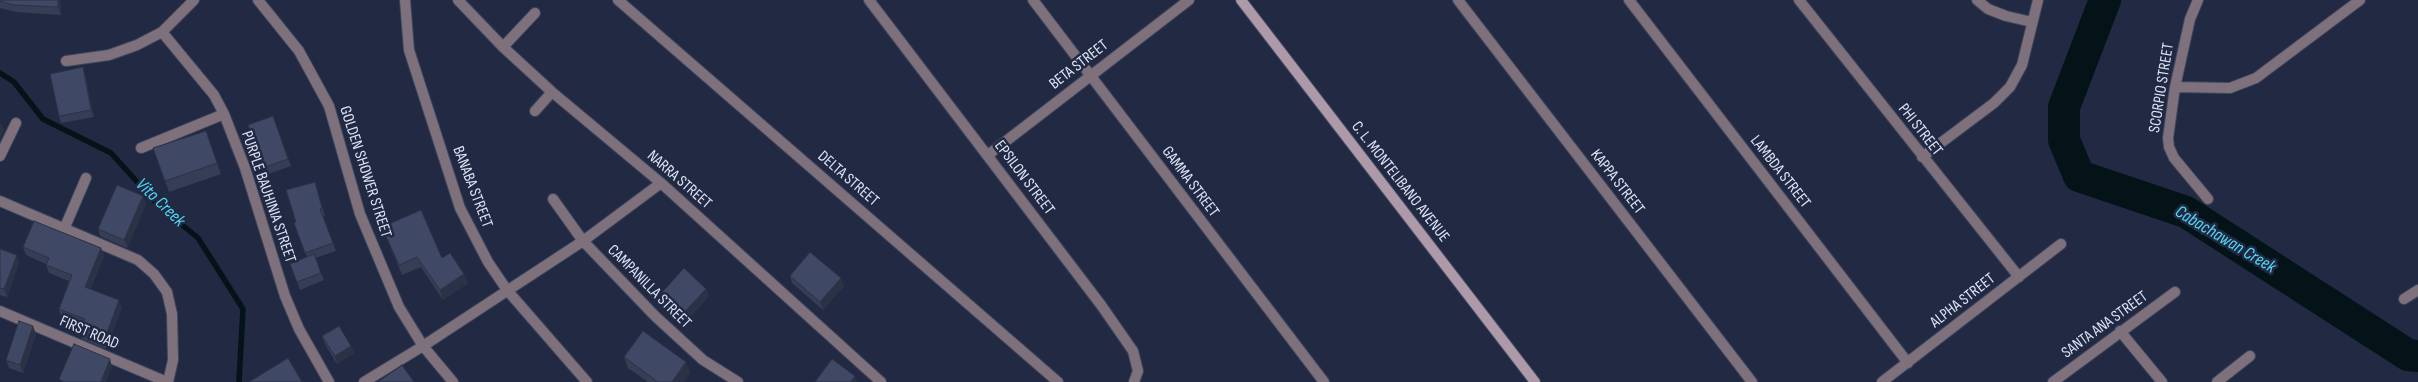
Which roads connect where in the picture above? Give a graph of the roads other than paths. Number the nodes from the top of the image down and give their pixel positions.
1 (194, 0) edge
2 (258, 0) edge
3 (405, 0) edge
4 (458, 0) edge
5 (618, 0) edge
6 (869, 0) edge
7 (1033, 0) edge
8 (1189, 0) edge
9 (1242, 0) edge
10 (1458, 0) edge
11 (1629, 0) edge
12 (1799, 0) edge
13 (1977, 0) edge
14 (2038, 0) edge
15 (2198, 0) edge
16 (2360, 0) edge
17 (536, 13) dead end
18 (2032, 22) junction
19 (162, 32) junction
20 (503, 47) junction
21 (66, 61) dead end
22 (1090, 75) junction
23 (2174, 87) junction
24 (552, 92) junction
25 (534, 111) dead end
26 (224, 114) junction
27 (16, 123) dead end
28 (141, 148) dead end
29 (988, 155) junction
30 (0, 156) edge
31 (1922, 157) junction
32 (86, 178) dead end
33 (661, 183) junction
34 (553, 199) dead end
35 (2208, 199) dead end
36 (0, 201) edge
37 (65, 227) junction
38 (583, 241) junction
39 (2060, 244) dead end
40 (2019, 277) junction
41 (507, 290) junction
42 (2418, 290) edge
43 (2175, 292) dead end
44 (2404, 299) dead end
45 (0, 311) edge
46 (2120, 331) junction
47 (423, 346) junction
48 (2250, 356) dead end
49 (1908, 362) junction
50 (168, 382) edge
51 (329, 382) edge
52 (364, 382) edge
53 (453, 382) edge
54 (587, 382) edge
55 (738, 382) edge
56 (881, 382) edge
57 (1058, 382) edge
58 (1134, 382) edge
59 (1324, 382) edge
60 (1535, 382) edge
61 (1752, 382) edge
62 (1882, 382) edge
63 (2053, 382) edge
64 (2162, 382) edge
65 (2217, 382) edge

1 - 19 street
2 - 47 street, GOLDEN SHOWER STREET
3 - 41 street, BANABA STREET
4 - 20 street, NARRA STREET
5 - 57 street, DELTA STREET
6 - 29 street, EPSILON STREET
7 - 22 street, GAMMA STREET
8 - 22 street, BETA STREET
9 - 60 street, C. L. MONTELIBANO AVENUE
10 - 61 street, KAPPA STREET
11 - 49 street, LAMBDA STREET
12 - 31 street, PHI STREET
13 - 18 street
14 - 18 street
15 - 23 street, SCORPIO STREET
16 - 23 street
17 - 20 street
18 - 31 street
19 - 21 street
19 - 26 street, PURPLE BAUHINIA STREET
20 - 24 street, NARRA STREET
22 - 29 street, BETA STREET
22 - 59 street, GAMMA STREET
23 - 35 street, SCORPIO STREET
24 - 25 street
24 - 33 street, NARRA STREET
26 - 28 street
26 - 51 street, PURPLE BAUHINIA STREET
27 - 30 street
29 - 58 street, EPSILON STREET
31 - 40 street, PHI STREET
32 - 37 street
33 - 38 street
33 - 56 street, NARRA STREET
34 - 38 street, CAMPANILLA STREET
36 - 37 street
37 - 50 street
38 - 41 street
38 - 55 street, CAMPANILLA STREET
39 - 40 street, ALPHA STREET
40 - 49 street, ALPHA STREET
41 - 47 street
41 - 54 street, BANABA STREET
42 - 44 street
43 - 46 street, SANTA ANA STREET
45 - 50 street, FIRST ROAD
46 - 63 street, SANTA ANA STREET
46 - 64 street
47 - 52 street
47 - 53 street, GOLDEN SHOWER STREET
48 - 65 street
49 - 62 street, ALPHA STREET

